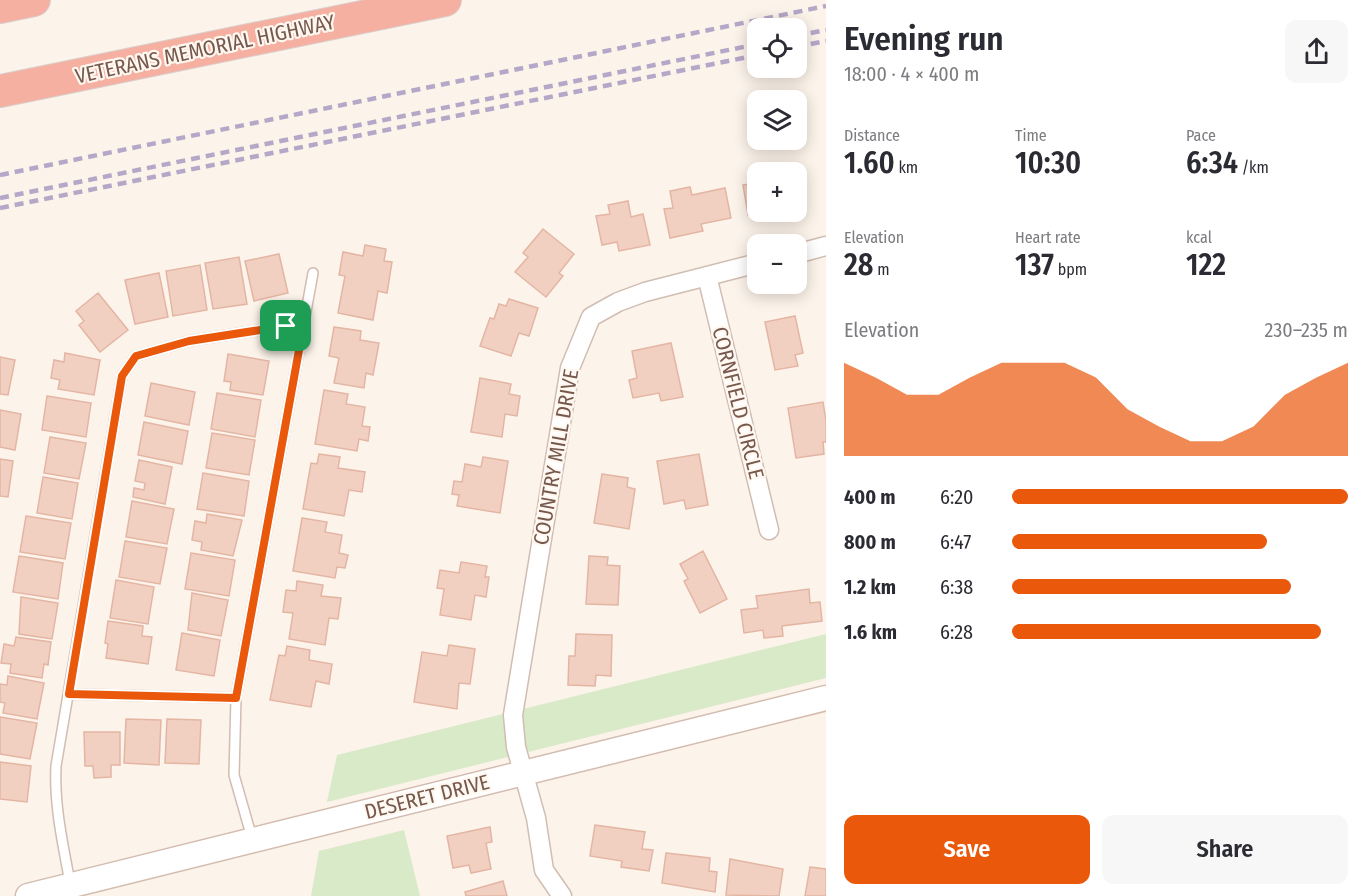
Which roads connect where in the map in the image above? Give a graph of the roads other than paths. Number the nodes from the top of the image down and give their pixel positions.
1 (34, 0) edge
2 (445, 0) edge
3 (0, 7) edge
4 (0, 91) edge
5 (826, 246) edge
6 (807, 251) edge
7 (747, 266) edge
8 (313, 273) dead end
9 (707, 276) junction
10 (303, 328) junction
11 (769, 530) dead end
12 (69, 694) junction
13 (236, 698) junction
14 (826, 698) edge
15 (523, 772) junction
16 (252, 841) junction
17 (71, 885) junction
18 (28, 896) edge
19 (562, 896) edge

1 - 3 highway
2 - 4 highway, VETERANS MEMORIAL HIGHWAY
5 - 6 street
7 - 9 street, COUNTRY MILL DRIVE
8 - 10 lane
9 - 11 street, CORNFIELD CIRCLE
9 - 15 street, COUNTRY MILL DRIVE
10 - 12 lane
10 - 13 lane
12 - 13 lane
12 - 17 lane
13 - 16 lane
14 - 15 street, DESERET DRIVE
15 - 16 street, DESERET DRIVE
15 - 19 street, COUNTRY MILL DRIVE
16 - 17 street, DESERET DRIVE
17 - 18 street, DESERET DRIVE

